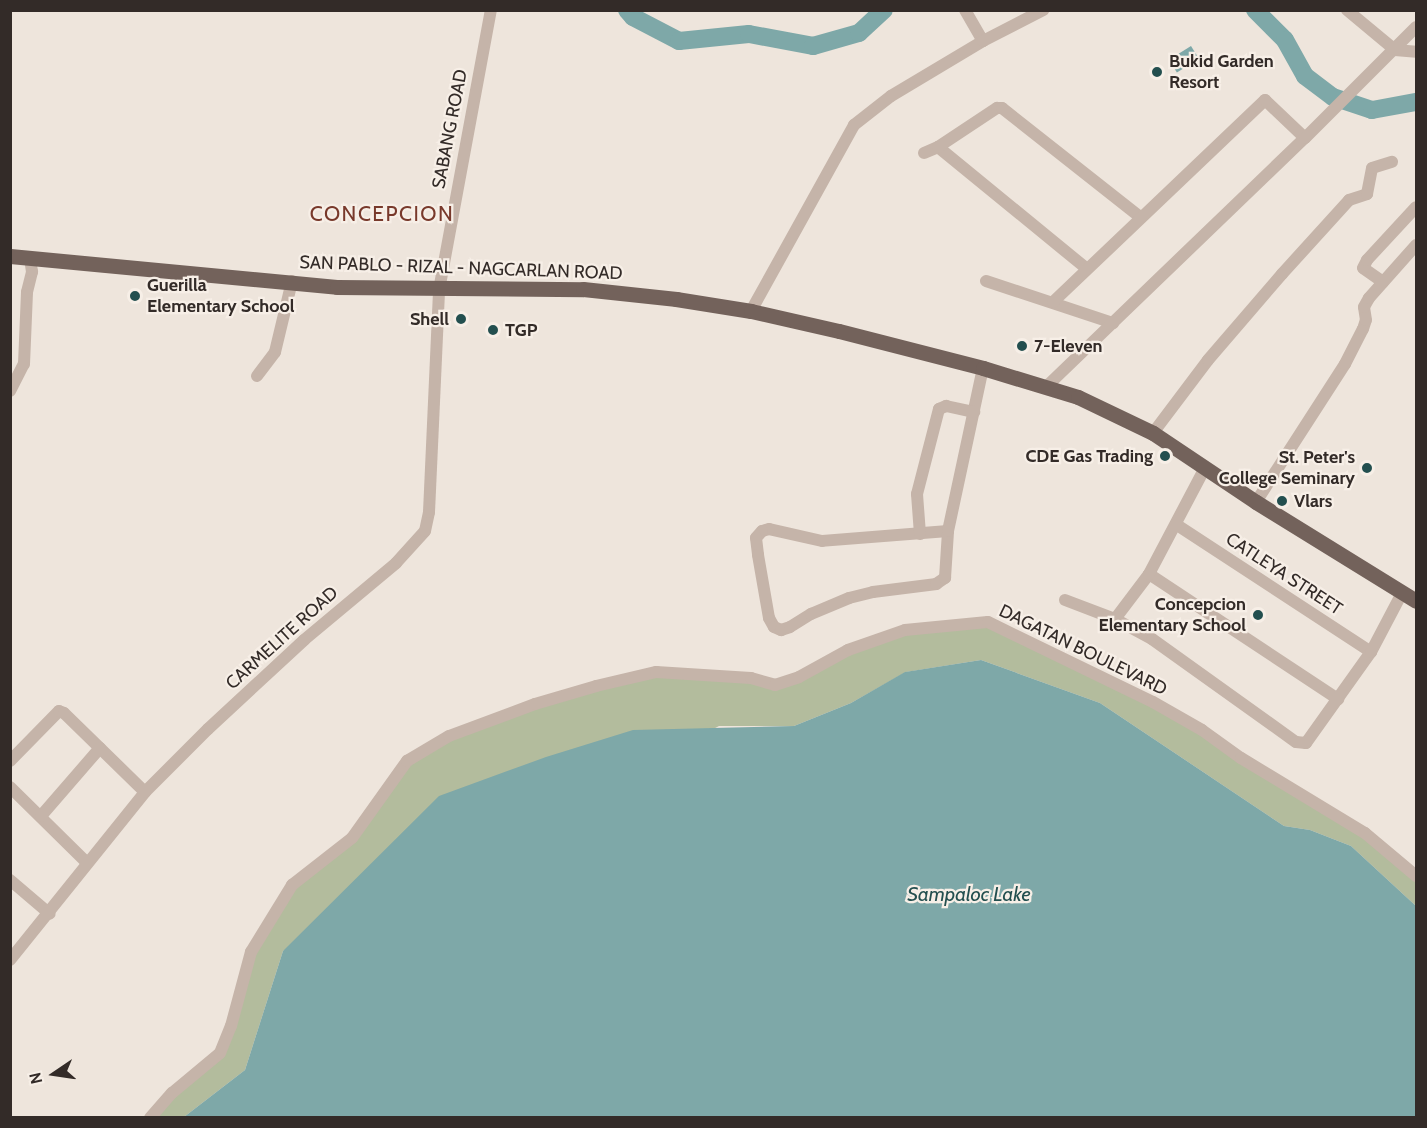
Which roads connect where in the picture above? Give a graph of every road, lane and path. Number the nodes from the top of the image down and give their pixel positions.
1 (491, 10) edge
2 (965, 10) edge
3 (1043, 10) edge
4 (1347, 10) edge
5 (1416, 27) edge
6 (983, 41) junction
7 (1395, 50) junction
8 (1416, 52) edge
9 (1305, 138) junction
10 (938, 147) junction
11 (924, 153) dead end
12 (1392, 162) dead end
13 (1416, 207) edge
14 (1140, 218) junction
15 (1416, 245) edge
16 (10, 256) edge
17 (30, 258) junction
18 (1086, 268) junction
19 (292, 281) junction
20 (986, 281) dead end
21 (1383, 282) junction
22 (439, 290) junction
23 (1053, 302) junction
24 (751, 311) junction
25 (1113, 323) junction
26 (983, 368) junction
27 (257, 376) dead end
28 (1047, 386) junction
29 (10, 391) edge
30 (974, 412) junction
31 (1153, 433) junction
32 (1205, 468) junction
33 (1256, 502) junction
34 (1177, 525) junction
35 (948, 531) junction
36 (920, 534) junction
37 (1149, 574) junction
38 (1402, 593) junction
39 (1065, 600) dead end
40 (1416, 601) edge
41 (1115, 619) junction
42 (1371, 652) junction
43 (1338, 699) junction
44 (100, 748) junction
45 (10, 760) edge
46 (10, 787) edge
47 (145, 792) junction
48 (41, 816) junction
49 (87, 863) junction
50 (1416, 876) edge
51 (10, 880) edge
52 (50, 914) junction
53 (10, 960) edge
54 (150, 1118) edge

1 - 22 street, SABANG ROAD
2 - 6 street
3 - 6 street
4 - 7 street
5 - 7 street
6 - 24 street
7 - 8 street
7 - 9 street
9 - 14 street
9 - 25 street
10 - 11 street
10 - 14 street
10 - 18 street
12 - 31 street
13 - 21 street
14 - 18 street
15 - 21 street
16 - 17 main road, SAN PABLO - RIZAL - NAGCARLAN ROAD
17 - 19 main road, SAN PABLO - RIZAL - NAGCARLAN ROAD
17 - 29 street
18 - 23 street
19 - 22 main road, SAN PABLO - RIZAL - NAGCARLAN ROAD
19 - 27 street
20 - 23 street
21 - 33 street
22 - 24 main road, SAN PABLO - RIZAL - NAGCARLAN ROAD
22 - 47 street, CARMELITE ROAD
23 - 25 street
24 - 26 main road, SAN PABLO - RIZAL - NAGCARLAN ROAD
25 - 28 street
26 - 28 main road, SAN PABLO - RIZAL - NAGCARLAN ROAD
26 - 30 street
28 - 31 main road, SAN PABLO - RIZAL - NAGCARLAN ROAD
30 - 35 street
30 - 36 street
31 - 32 main road, SAN PABLO - RIZAL - NAGCARLAN ROAD
32 - 33 main road, SAN PABLO - RIZAL - NAGCARLAN ROAD
32 - 34 street
33 - 38 main road, SAN PABLO - RIZAL - NAGCARLAN ROAD
34 - 37 street
34 - 42 street, CATLEYA STREET
35 - 36 street
35 - 36 street
37 - 41 street
37 - 43 street
38 - 40 main road, SAN PABLO - RIZAL - NAGCARLAN ROAD
38 - 42 street
39 - 41 street
41 - 43 street
42 - 43 street
44 - 45 street
44 - 47 street
44 - 48 street
46 - 48 street
47 - 49 street, CARMELITE ROAD
48 - 49 street
49 - 52 street, CARMELITE ROAD
50 - 54 street, DAGATAN BOULEVARD
51 - 52 street
52 - 53 street, CARMELITE ROAD

